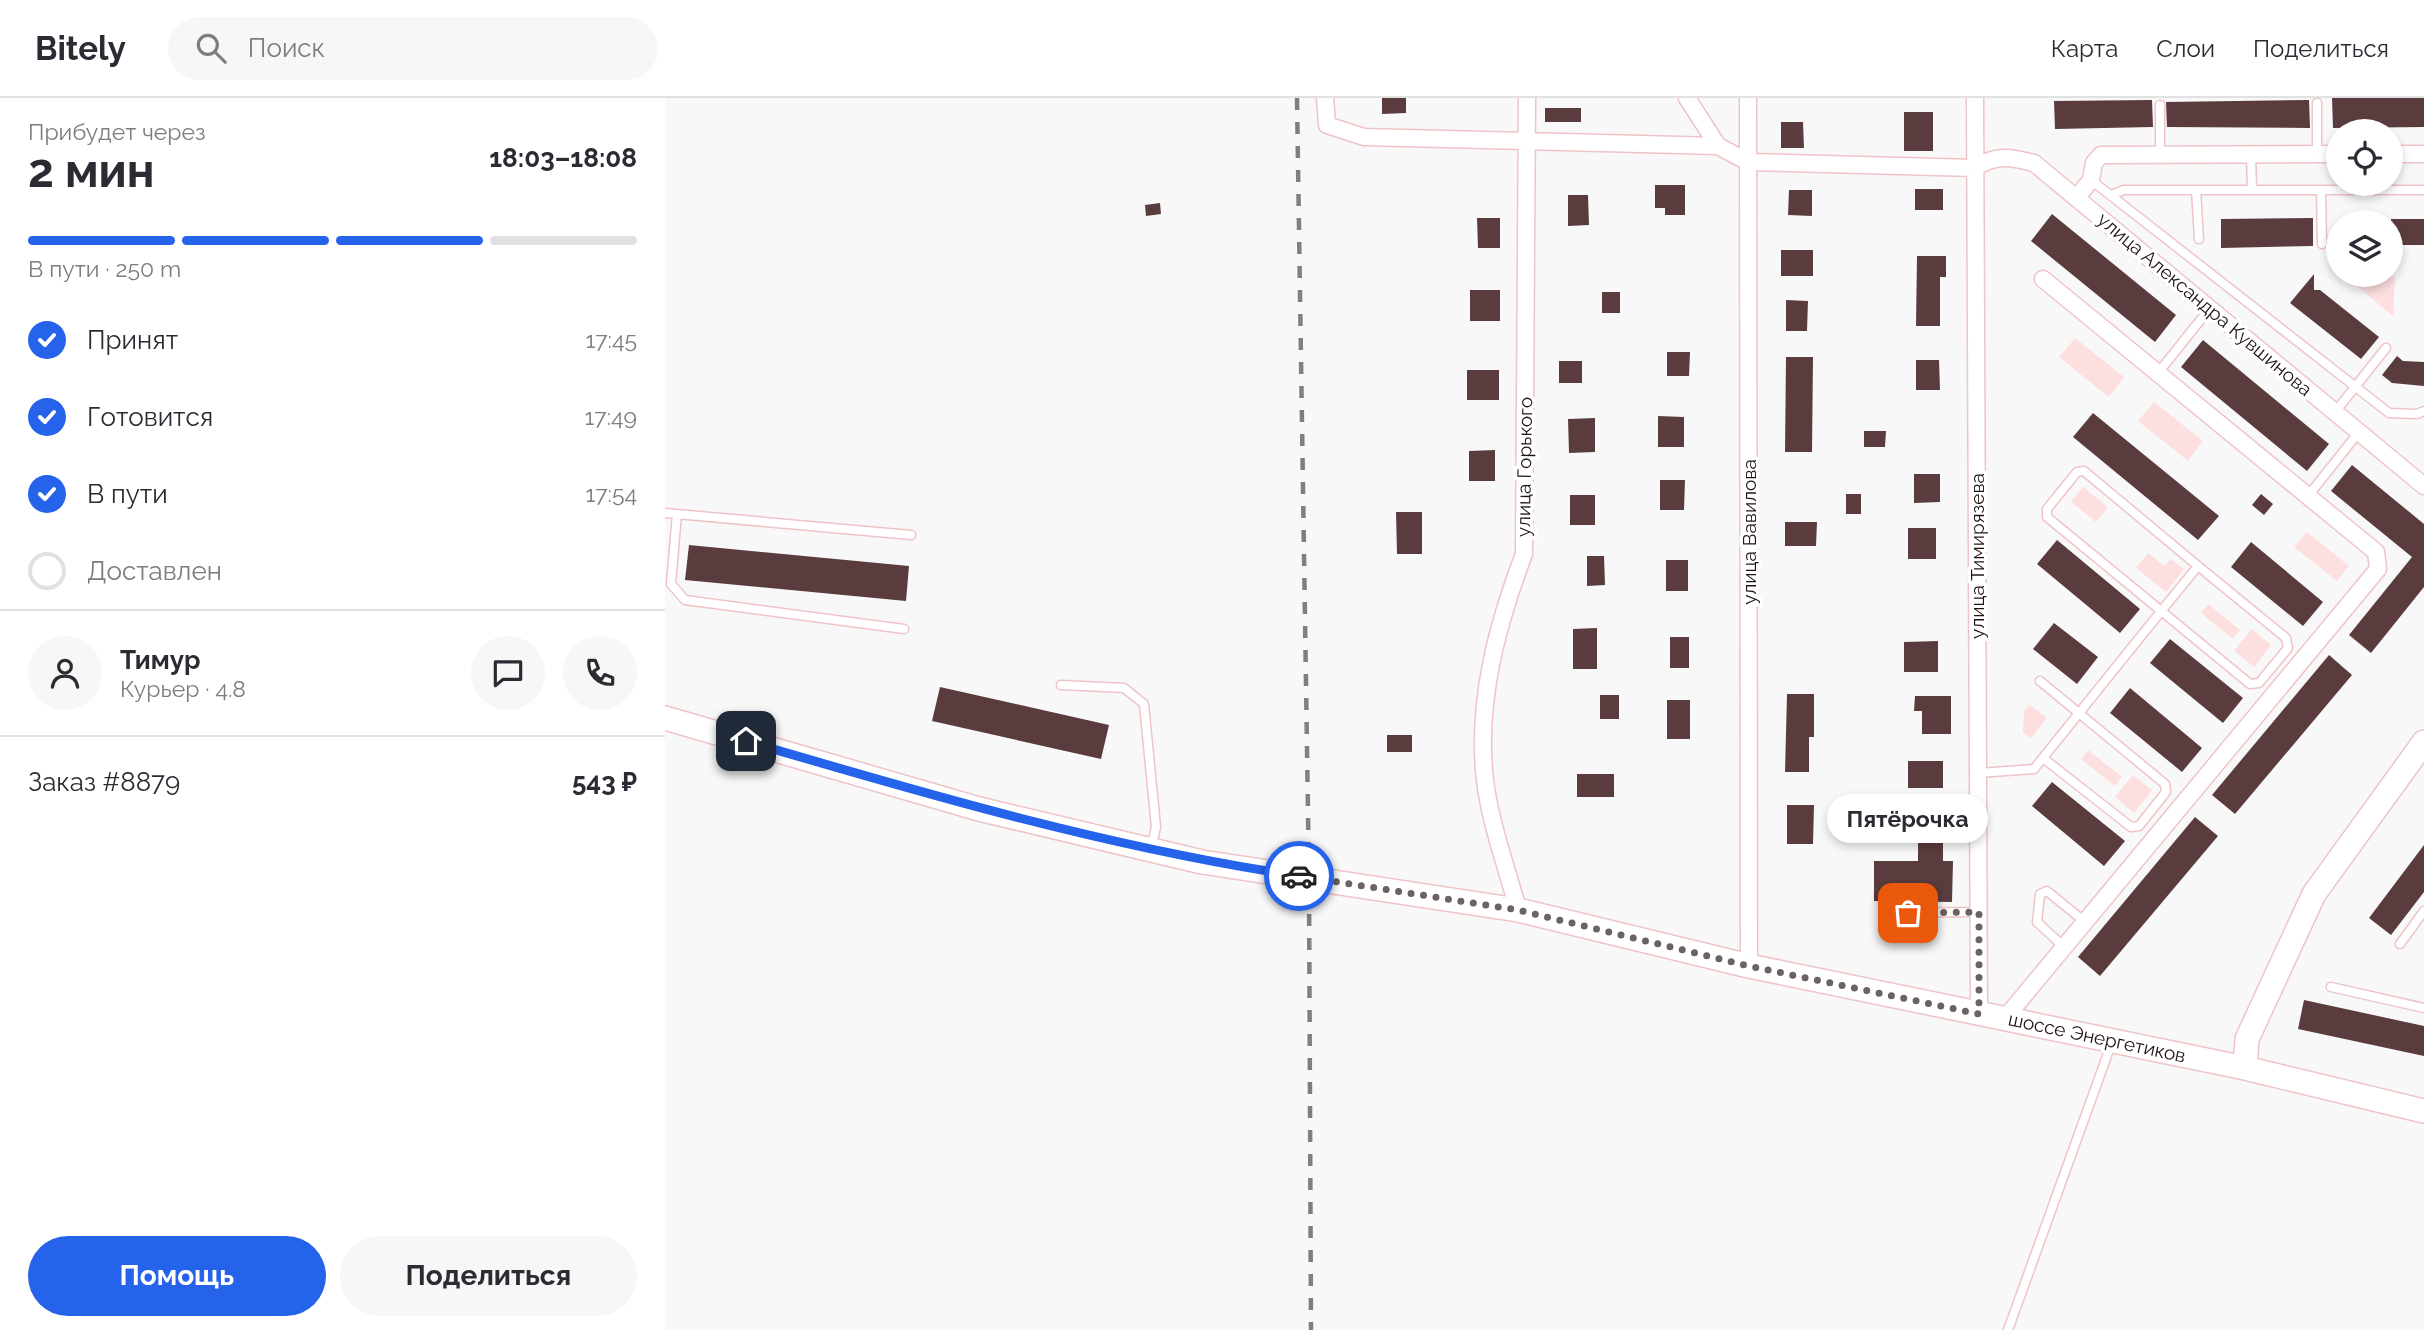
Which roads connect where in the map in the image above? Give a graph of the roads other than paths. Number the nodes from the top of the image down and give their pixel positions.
1 (1325, 98) edge
2 (1527, 98) edge
3 (1687, 98) edge
4 (1748, 98) edge
5 (1975, 98) edge
6 (2318, 103) dead end
7 (2160, 105) dead end
8 (1527, 141) junction
9 (1718, 145) junction
10 (2251, 154) junction
11 (2318, 154) junction
12 (2326, 154) edge
13 (2403, 154) edge
14 (2424, 154) edge
15 (2160, 155) junction
16 (1748, 162) junction
17 (1975, 168) junction
18 (2091, 180) junction
19 (2196, 190) junction
20 (2252, 190) junction
21 (2321, 190) junction
22 (2424, 190) edge
23 (2111, 195) junction
24 (2077, 197) junction
25 (2199, 239) dead end
26 (2322, 244) dead end
27 (2043, 279) dead end
28 (2210, 308) junction
29 (2386, 348) dead end
30 (2158, 373) junction
31 (2354, 388) junction
32 (2424, 411) edge
33 (2336, 412) junction
34 (2359, 432) junction
35 (2424, 486) edge
36 (2308, 496) junction
37 (665, 513) edge
38 (677, 514) junction
39 (912, 535) dead end
40 (2198, 566) junction
41 (2162, 610) junction
42 (904, 629) dead end
43 (2040, 681) dead end
44 (1061, 685) dead end
45 (2079, 713) junction
46 (665, 718) edge
47 (2424, 742) edge
48 (2043, 758) junction
49 (1979, 773) junction
50 (1151, 850) junction
51 (1518, 910) junction
52 (2424, 911) edge
53 (1979, 912) junction
54 (1884, 913) dead end
55 (2085, 922) junction
56 (2400, 944) dead end
57 (2064, 947) junction
58 (1749, 966) junction
59 (2331, 987) dead end
60 (2424, 1008) edge
61 (1979, 1014) junction
62 (2006, 1017) junction
63 (2113, 1040) junction
64 (2245, 1068) junction
65 (2424, 1111) edge
66 (2008, 1330) edge

1 - 8 street
2 - 8 street, улица Горького
3 - 9 street
4 - 16 street, улица Вавилова
5 - 17 street, улица Тимирязева
6 - 11 lane
7 - 15 lane
8 - 9 street
8 - 51 street, улица Горького
9 - 16 street
10 - 11 street
10 - 15 street
10 - 20 lane
11 - 12 street
13 - 14 street
15 - 18 street
16 - 17 street
16 - 58 street, улица Вавилова
17 - 24 street, улица Александра Кувшинова
17 - 49 street, улица Тимирязева
18 - 23 lane
18 - 24 street
19 - 20 lane
19 - 23 lane
19 - 25 lane
20 - 21 lane
21 - 22 lane
21 - 26 lane
23 - 31 lane
24 - 28 street, улица Александра Кувшинова
27 - 30 street
28 - 30 lane
28 - 33 street, улица Александра Кувшинова
29 - 31 lane
30 - 36 street
31 - 32 lane
31 - 33 lane
33 - 34 street, улица Александра Кувшинова
34 - 35 street, улица Александра Кувшинова
34 - 36 lane
36 - 55 street
37 - 38 lane
38 - 39 lane
38 - 42 lane
40 - 41 lane
40 - 41 lane
40 - 41 lane
41 - 45 lane
43 - 45 lane
44 - 50 lane
45 - 48 lane
45 - 48 lane
46 - 50 main road, шоссе Энергетиков
47 - 64 main road
48 - 49 lane
49 - 53 street, улица Тимирязева
50 - 51 main road, шоссе Энергетиков
51 - 58 main road, шоссе Энергетиков
52 - 56 lane
53 - 54 lane
53 - 61 street, улица Тимирязева
55 - 57 street
55 - 57 lane
57 - 62 street
58 - 61 main road, шоссе Энергетиков
59 - 60 lane
61 - 62 main road, шоссе Энергетиков
62 - 63 main road, шоссе Энергетиков
63 - 64 main road, шоссе Энергетиков
63 - 66 lane
64 - 65 main road, шоссе Энергетиков

